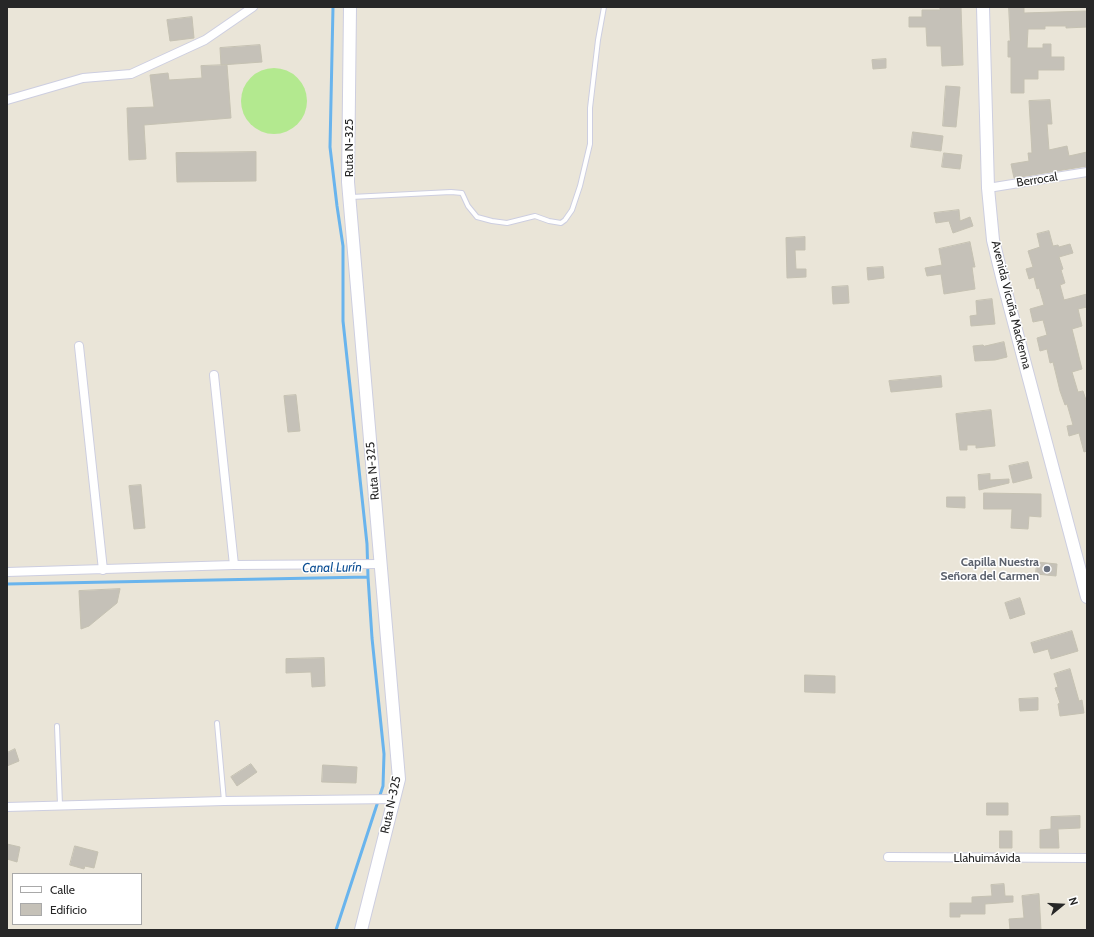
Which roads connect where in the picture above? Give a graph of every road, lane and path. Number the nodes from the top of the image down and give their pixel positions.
1 (253, 7) edge
2 (350, 7) edge
3 (604, 7) edge
4 (983, 7) edge
5 (7, 100) edge
6 (1087, 172) edge
7 (988, 188) junction
8 (350, 197) junction
9 (79, 346) dead end
10 (214, 375) dead end
11 (372, 564) junction
12 (234, 565) junction
13 (103, 570) junction
14 (7, 572) edge
15 (1087, 597) edge
16 (217, 723) dead end
17 (57, 726) dead end
18 (384, 799) junction
19 (224, 801) junction
20 (60, 805) junction
21 (7, 806) edge
22 (888, 857) dead end
23 (1087, 858) edge
24 (361, 930) edge

1 - 5 street
2 - 8 street, Ruta N-325
3 - 8 lane
4 - 7 street, Avenida Vicuña Mackenna
6 - 7 street, Berrocal
7 - 15 street, Avenida Vicuña Mackenna
8 - 11 street, Ruta N-325
9 - 13 street
10 - 12 street
11 - 12 street
11 - 18 street, Ruta N-325
12 - 13 street
13 - 14 street
16 - 19 lane
17 - 20 lane
18 - 19 street
18 - 24 street, Ruta N-325
19 - 20 street
20 - 21 street
22 - 23 street, Llahuimávida

